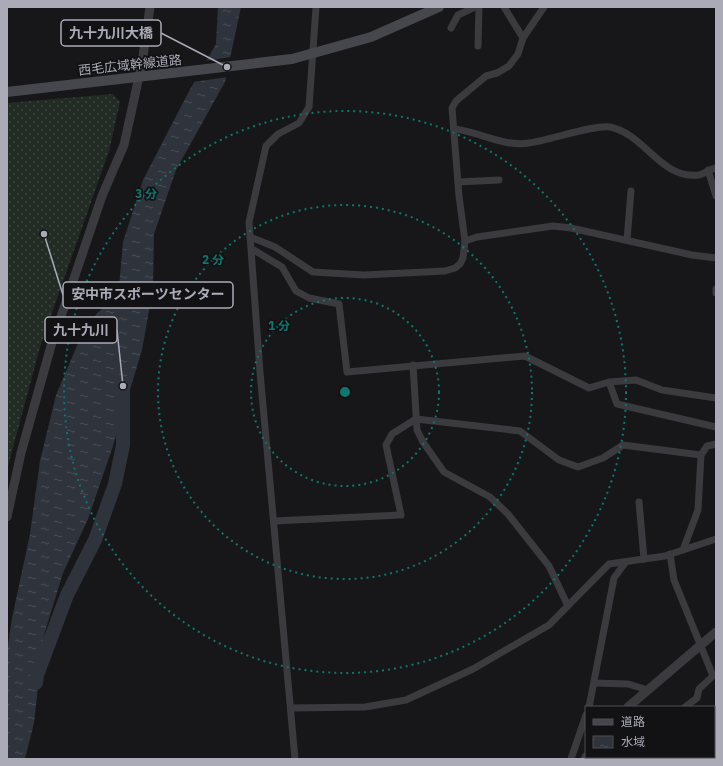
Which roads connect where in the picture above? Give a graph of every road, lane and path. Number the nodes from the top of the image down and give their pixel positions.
1 (150, 7) edge
2 (316, 7) edge
3 (439, 7) edge
4 (475, 7) edge
5 (479, 7) edge
6 (504, 7) edge
7 (544, 7) edge
8 (451, 28) dead end
9 (524, 38) junction
10 (478, 46) dead end
11 (312, 54) junction
12 (139, 77) junction
13 (7, 92) edge
14 (455, 129) junction
15 (716, 168) edge
16 (708, 170) junction
17 (499, 180) dead end
18 (458, 182) junction
19 (631, 191) dead end
20 (716, 196) edge
21 (250, 237) junction
22 (627, 240) junction
23 (466, 241) junction
24 (252, 249) junction
25 (716, 258) edge
26 (716, 289) edge
27 (716, 293) edge
28 (413, 365) junction
29 (609, 382) junction
30 (716, 398) edge
31 (416, 419) junction
32 (716, 427) edge
33 (716, 444) edge
34 (701, 455) junction
35 (638, 502) dead end
36 (7, 517) edge
37 (274, 521) junction
38 (716, 539) edge
39 (684, 550) junction
40 (670, 554) junction
41 (644, 560) junction
42 (625, 563) junction
43 (568, 606) junction
44 (716, 632) edge
45 (700, 646) junction
46 (594, 683) junction
47 (648, 690) junction
48 (589, 706) edge
49 (629, 706) edge
50 (686, 706) edge
51 (291, 708) junction
52 (585, 718) edge
53 (295, 759) edge
54 (571, 759) edge

1 - 12 street
2 - 11 street
3 - 11 main road, 西毛広域幹線道路
4 - 8 street
5 - 10 street
6 - 9 street
7 - 9 street
9 - 14 street
11 - 12 main road, 西毛広域幹線道路
11 - 21 street
12 - 13 main road, 西毛広域幹線道路
12 - 36 street
14 - 16 street
14 - 18 street
15 - 16 street
16 - 20 street
17 - 18 street
18 - 23 street
19 - 22 street
21 - 23 street
21 - 24 street
22 - 23 street
22 - 25 street
24 - 28 street
24 - 37 street
26 - 27 street
28 - 29 street
28 - 31 street
29 - 30 street
29 - 32 street
31 - 34 street
31 - 37 street
31 - 43 street
33 - 34 street
34 - 39 street
35 - 41 street
37 - 51 street
38 - 39 street
39 - 40 street
40 - 41 street
40 - 45 street
41 - 42 street
42 - 43 street
42 - 46 street
43 - 51 street
44 - 45 street
45 - 47 street
45 - 50 street
46 - 47 street
46 - 48 street
47 - 49 street
51 - 53 street
52 - 54 street

